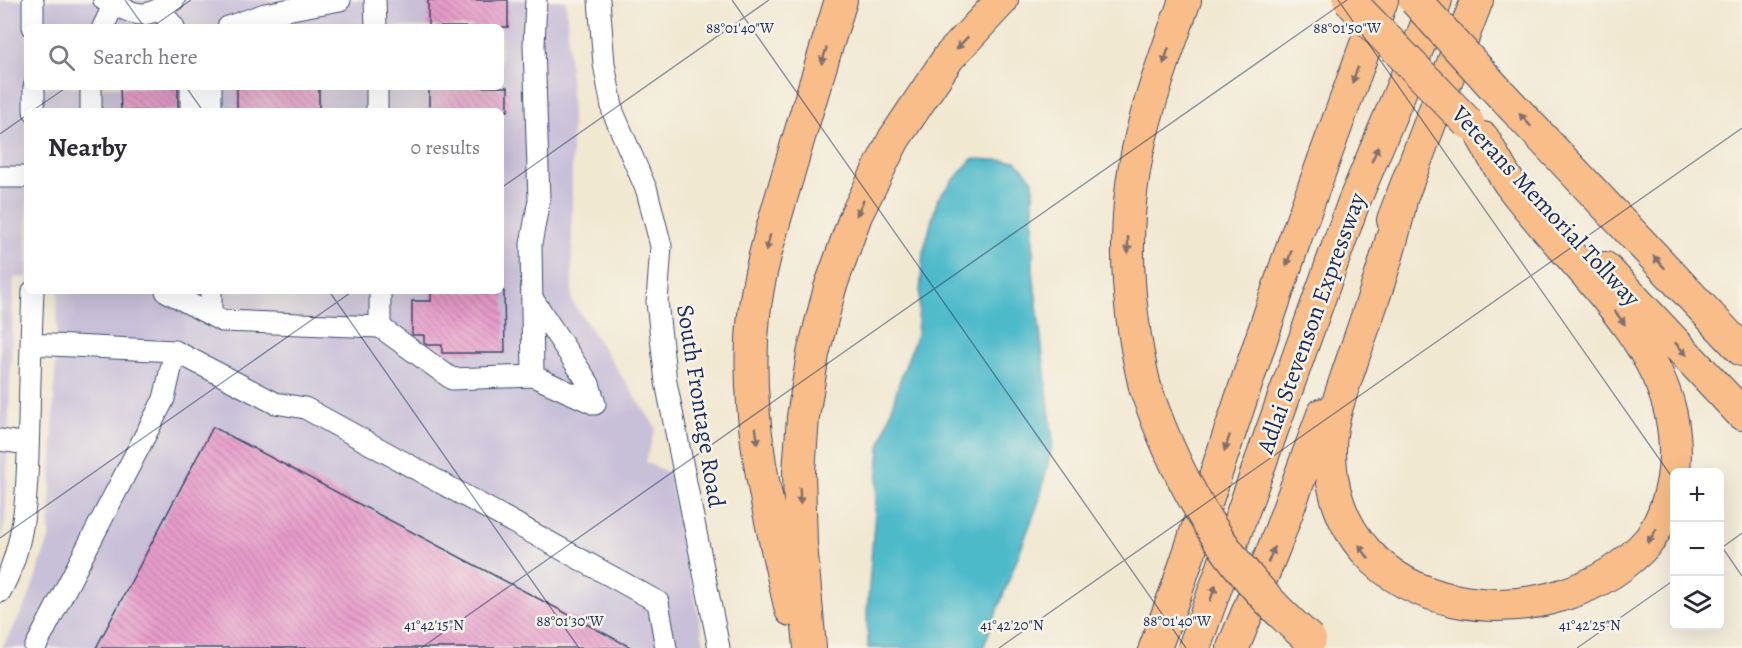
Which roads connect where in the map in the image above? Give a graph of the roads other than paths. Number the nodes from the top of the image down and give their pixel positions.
1 (33, 0) edge
2 (340, 0) edge
3 (375, 0) edge
4 (536, 0) edge
5 (599, 0) edge
6 (841, 0) edge
7 (1002, 0) edge
8 (1185, 0) edge
9 (1349, 0) edge
10 (1382, 0) edge
11 (1415, 0) edge
12 (1436, 0) edge
13 (1477, 0) edge
14 (109, 2) edge
15 (167, 5) edge
16 (33, 24) edge
17 (104, 24) edge
18 (173, 24) edge
19 (237, 24) edge
20 (376, 24) edge
21 (34, 90) edge
22 (92, 90) edge
23 (191, 90) edge
24 (211, 90) edge
25 (377, 90) edge
26 (34, 108) edge
27 (91, 108) edge
28 (191, 108) edge
29 (211, 108) edge
30 (377, 108) edge
31 (1475, 130) junction
32 (0, 177) edge
33 (24, 177) edge
34 (1401, 200) junction
35 (33, 294) edge
36 (172, 294) edge
37 (211, 294) edge
38 (380, 294) edge
39 (532, 298) junction
40 (211, 315) junction
41 (380, 327) junction
42 (31, 344) junction
43 (1742, 350) edge
44 (175, 351) junction
45 (533, 376) junction
46 (1742, 414) edge
47 (0, 440) edge
48 (28, 444) junction
49 (0, 592) edge
50 (1315, 644) edge
51 (35, 648) edge
52 (666, 648) edge
53 (719, 648) edge
54 (800, 648) edge
55 (810, 648) edge
56 (1155, 648) edge
57 (1194, 648) edge
58 (1233, 648) edge

1 - 16 street
2 - 19 street
3 - 20 street
4 - 39 street
5 - 53 street, South Frontage Road
6 -> 54 highway
7 -> 55 highway
8 -> 50 highway, bridge
9 - 31 highway, Veterans Memorial Tollway, bridge
10 -> 56 highway, Adlai Stevenson Expressway
43 -> 11 highway, Veterans Memorial Tollway, bridge
57 -> 12 highway, Adlai Stevenson Expressway
13 - 34 highway
14 - 15 street
14 - 17 street
15 - 18 street
21 - 26 street
22 - 27 street
23 - 28 street
24 - 29 street
25 - 30 street
31 -> 34 highway
31 -> 46 highway, Veterans Memorial Tollway
32 - 33 street
58 -> 34 highway
35 - 42 street
36 - 40 street
37 - 40 street
38 - 41 street
39 - 45 street
39 - 45 street
40 - 41 street
41 - 45 street
42 - 44 street
42 - 48 street
44 - 51 street
44 - 52 street
47 - 48 street
48 - 49 street

